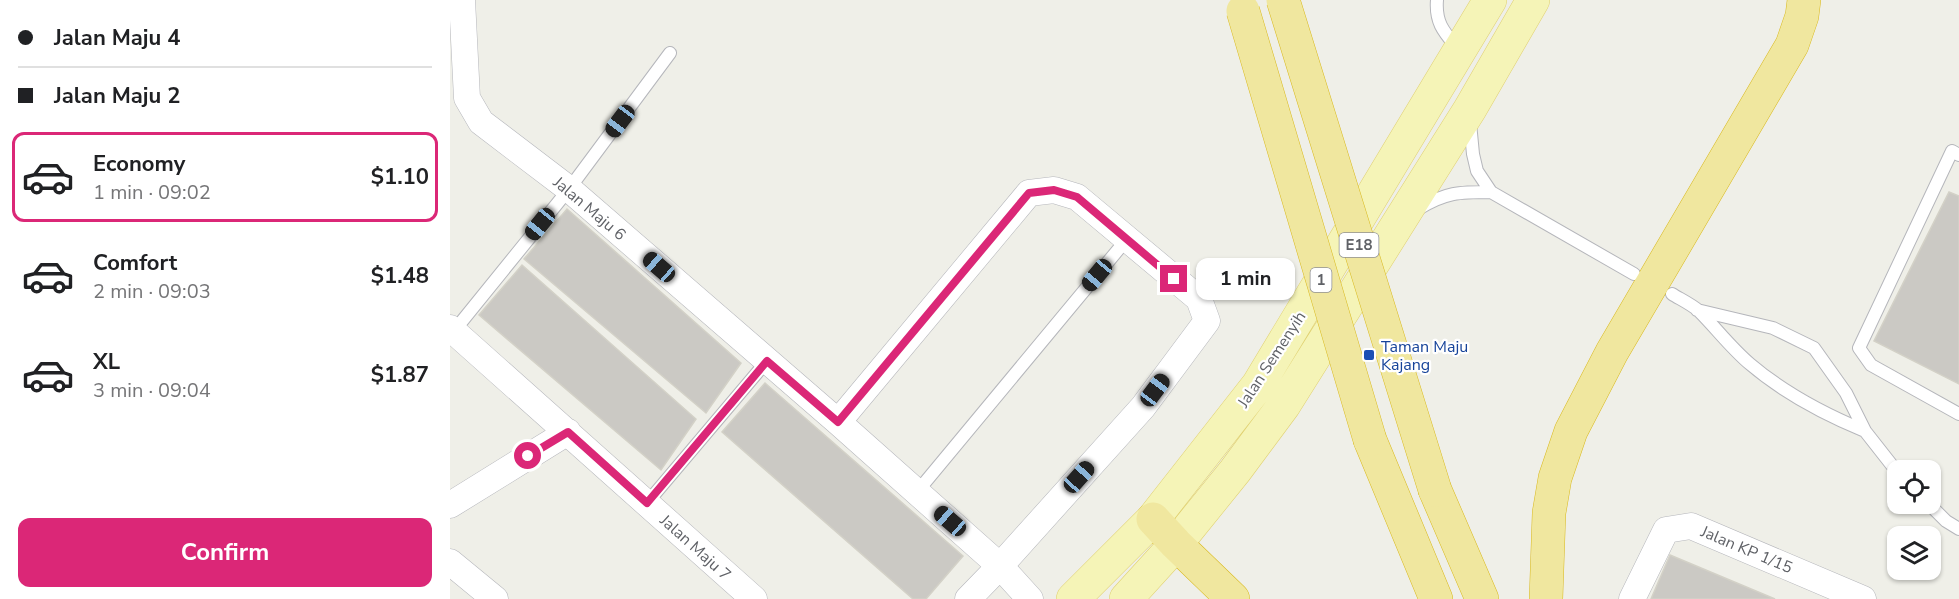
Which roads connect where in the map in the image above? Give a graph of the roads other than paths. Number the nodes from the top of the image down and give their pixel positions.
1 (462, 0) edge
2 (1282, 0) edge
3 (1437, 0) edge
4 (1490, 0) edge
5 (1533, 0) edge
6 (1804, 0) edge
7 (1242, 5) edge
8 (1460, 51) junction
9 (670, 53) dead end
10 (1421, 116) junction
11 (1461, 122) junction
12 (1959, 155) edge
13 (569, 189) junction
14 (1491, 192) junction
15 (1400, 220) junction
16 (1127, 239) junction
17 (1634, 274) dead end
18 (1672, 294) dead end
19 (1697, 310) junction
20 (452, 329) edge
21 (767, 361) junction
22 (1959, 414) edge
23 (838, 422) junction
24 (1865, 431) junction
25 (568, 432) junction
26 (1888, 460) edge
27 (917, 492) junction
28 (647, 503) junction
29 (450, 505) edge
30 (1939, 514) edge
31 (1153, 519) junction
32 (1959, 529) edge
33 (1176, 544) junction
34 (450, 562) edge
35 (1000, 566) junction
36 (495, 599) edge
37 (754, 599) edge
38 (968, 599) edge
39 (1030, 599) edge
40 (1073, 599) edge
41 (1126, 599) edge
42 (1233, 599) edge
43 (1436, 599) edge
44 (1482, 599) edge
45 (1546, 599) edge
46 (1632, 599) edge
47 (1863, 599) edge

1 - 13 street, Jalan Maju 6
2 - 44 highway, E18, bridge
3 - 8 lane
4 - 8 main road, Jalan Semenyih / 1
5 - 11 main road, 1
6 - 45 highway
7 - 43 highway, E18, bridge
8 - 10 main road, Jalan Semenyih / 1
9 - 13 lane
10 - 11 main road
10 - 31 main road, Jalan Semenyih / 1
11 - 14 lane
11 - 15 main road, 1
12 - 22 lane
13 - 20 lane
13 - 21 street, Jalan Maju 6
14 - 15 lane
14 - 17 lane
15 - 33 main road, 1
16 - 23 street
16 - 27 lane
16 - 35 street
18 - 19 lane
19 - 24 lane
19 - 24 lane
20 - 25 street, Jalan Maju 7
21 - 23 street, Jalan Maju 6
21 - 28 lane
23 - 27 street, Jalan Maju 6
24 - 26 lane
25 - 28 street, Jalan Maju 7
25 - 29 street
27 - 35 street, Jalan Maju 6
28 - 37 street, Jalan Maju 7
30 - 32 lane
31 - 33 highway
31 - 40 main road, Jalan Semenyih / 1
33 - 41 main road, 1
33 - 42 highway
34 - 36 street
35 - 38 street
35 - 39 street, Jalan Maju 6
46 - 47 street, Jalan KP 1/15

